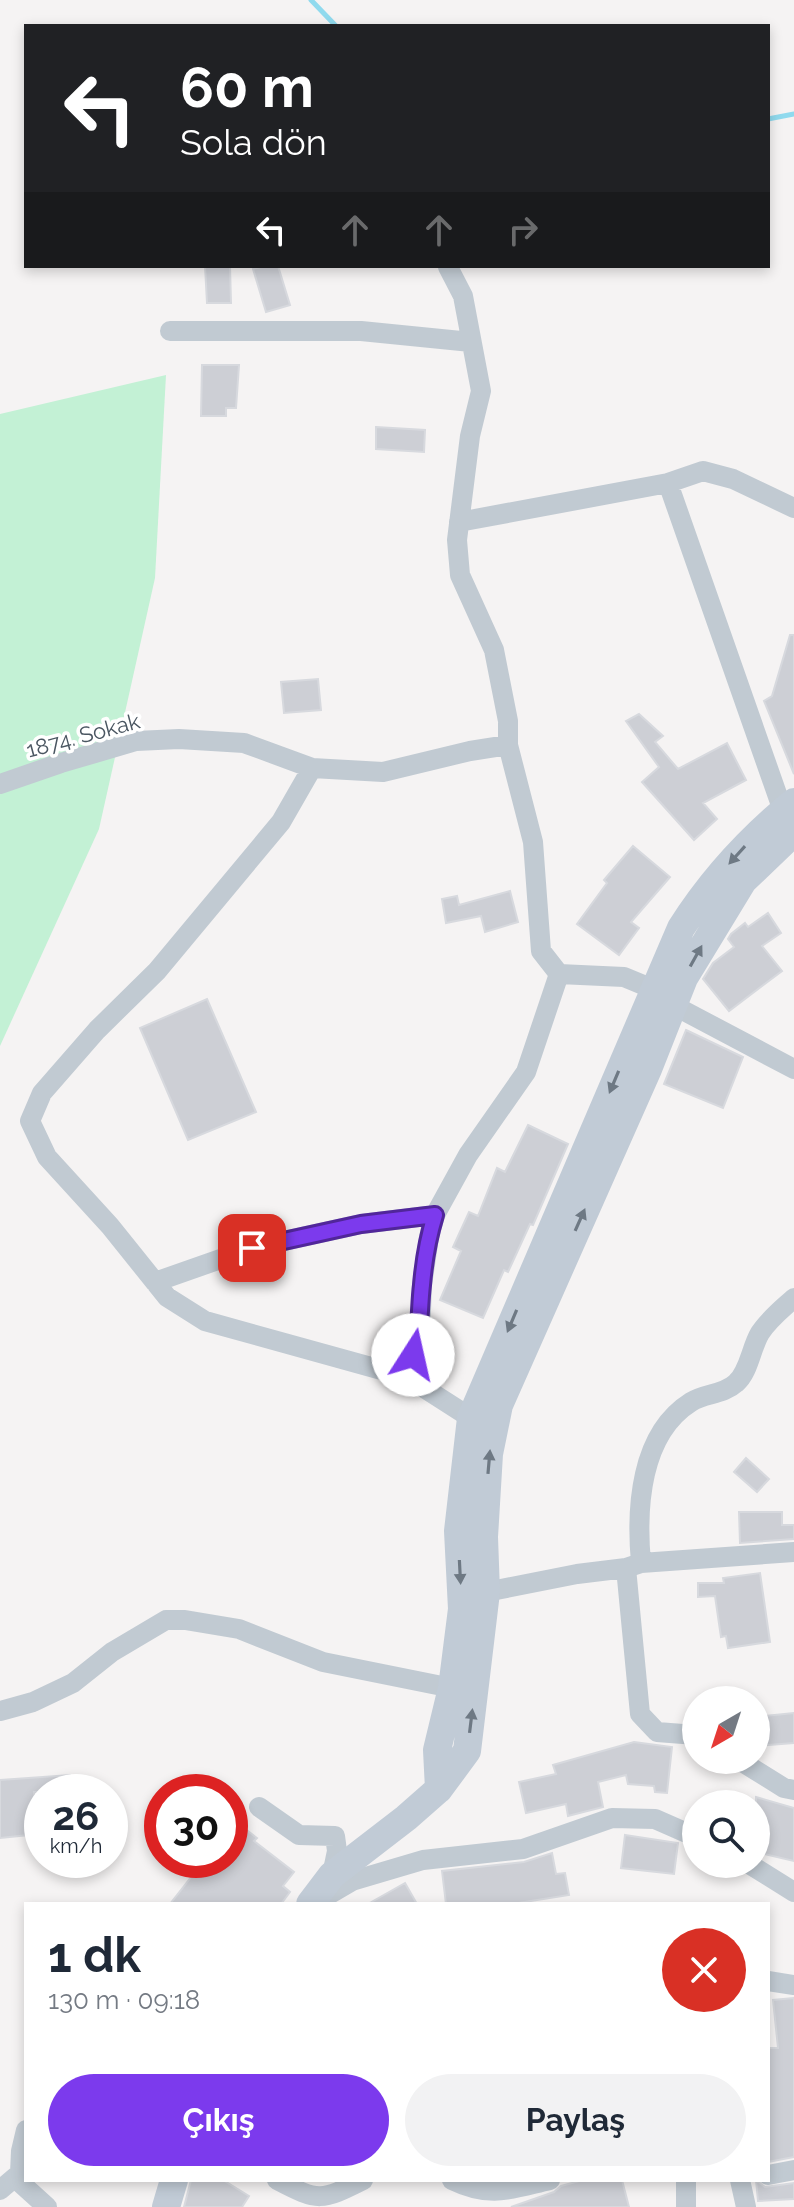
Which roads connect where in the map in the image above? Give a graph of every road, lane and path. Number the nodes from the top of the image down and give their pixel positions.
1 (449, 268) edge
2 (170, 331) dead end
3 (471, 342) junction
4 (668, 483) junction
5 (794, 508) edge
6 (459, 522) junction
7 (508, 745) junction
8 (312, 768) junction
9 (0, 784) edge
10 (790, 815) edge
11 (559, 974) junction
12 (663, 997) junction
13 (794, 1069) edge
14 (435, 1215) junction
15 (155, 1282) junction
16 (794, 1298) edge
17 (407, 1377) junction
18 (471, 1418) junction
19 (794, 1552) edge
20 (633, 1565) junction
21 (486, 1592) junction
22 (452, 1688) junction
23 (0, 1711) edge
24 (682, 1734) edge
25 (762, 1774) edge
26 (439, 1789) junction
27 (794, 1790) edge
28 (259, 1807) dead end
29 (682, 1831) edge
30 (332, 1875) junction
31 (770, 1877) edge
32 (794, 1892) edge
33 (312, 1902) edge
34 (315, 1902) edge
35 (770, 1981) edge
36 (794, 1985) edge
37 (24, 2138) edge
38 (794, 2170) edge
39 (770, 2175) edge
40 (173, 2182) edge
41 (280, 2182) edge
42 (359, 2182) edge
43 (456, 2182) edge
44 (542, 2182) edge
45 (686, 2182) edge
46 (740, 2182) edge
47 (7, 2184) edge
48 (313, 2202) edge
49 (47, 2207) edge
50 (166, 2207) edge
51 (686, 2207) edge
52 (746, 2207) edge

1 - 3 street
2 - 3 street
3 - 6 street
4 - 5 street
4 - 6 street
4 - 10 street
6 - 7 street
7 - 8 street, 1874. Sokak
7 - 11 street
8 - 9 street, 1874. Sokak
8 - 15 street
10 - 12 street
11 - 12 street
11 - 14 street
12 - 13 street
12 -> 18 street
21 -> 12 street
14 - 15 street
14 - 17 street
15 - 17 street
16 - 20 street
17 - 18 street
18 -> 22 street
19 - 20 street
20 - 21 street
20 - 24 street
26 -> 21 street
22 - 23 street
22 - 26 street
25 - 27 street
26 - 30 street
28 - 30 street
29 - 34 street
30 - 33 street
31 - 32 street
35 - 36 street
37 - 47 street
38 - 39 street
40 - 50 street
41 - 48 street
42 - 48 street
43 - 44 street
45 - 51 street
46 - 52 street
47 - 49 street

